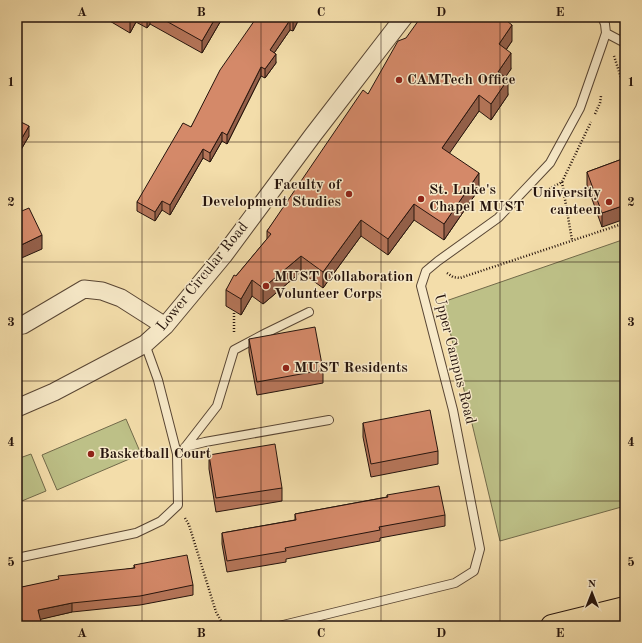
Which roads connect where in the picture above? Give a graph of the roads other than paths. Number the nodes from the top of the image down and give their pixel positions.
1 (404, 17) edge
2 (602, 17) edge
3 (606, 33) junction
4 (625, 43) edge
5 (308, 312) dead end
6 (17, 326) edge
7 (165, 326) junction
8 (145, 344) junction
9 (17, 408) edge
10 (329, 420) dead end
11 (186, 446) junction
12 (177, 454) junction
13 (17, 558) edge
14 (625, 608) edge
15 (279, 626) edge
16 (552, 626) edge

1 - 7 street, Lower Circular Road
2 - 3 lane
3 - 4 lane
3 - 15 lane, Upper Campus Road
5 - 11 lane
6 - 7 street
7 - 8 street, Lower Circular Road
8 - 9 street, Lower Circular Road
8 - 12 lane
10 - 11 lane
11 - 12 lane
12 - 13 lane
14 - 16 main road

